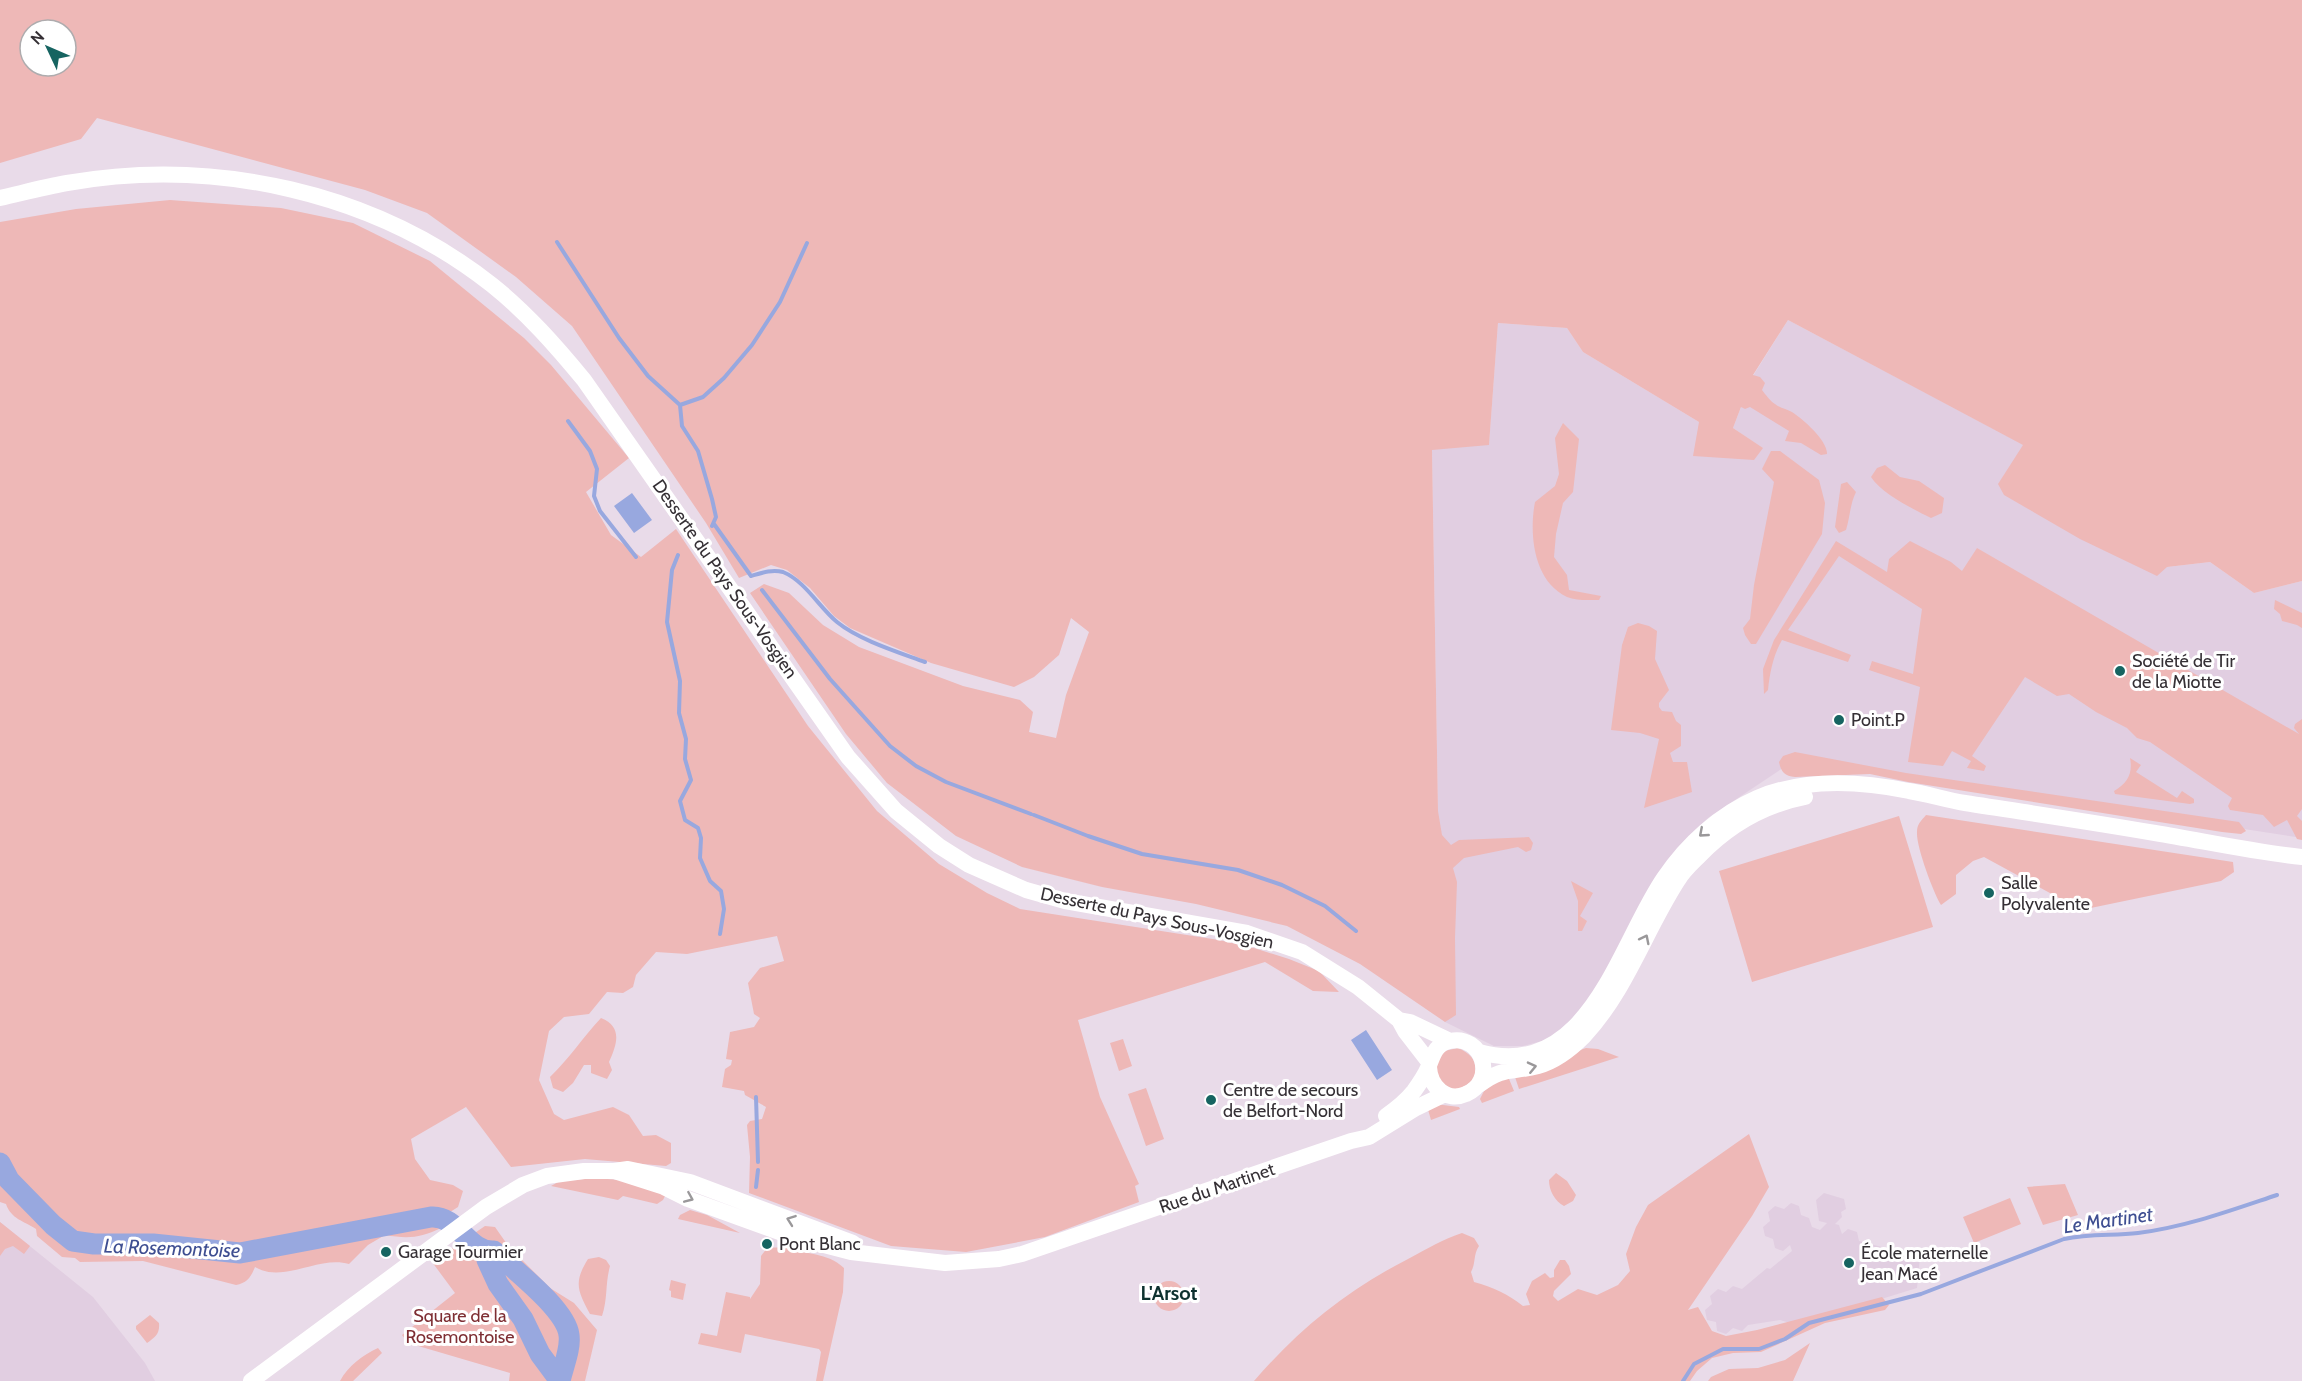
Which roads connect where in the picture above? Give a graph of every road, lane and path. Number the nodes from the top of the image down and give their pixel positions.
1 (0, 198) edge
2 (1937, 798) junction
3 (2302, 857) edge
4 (1399, 1020) junction
5 (1450, 1041) junction
6 (1479, 1052) junction
7 (1429, 1064) junction
8 (1479, 1085) junction
9 (1445, 1094) junction
10 (1351, 1141) junction
11 (251, 1381) edge

1 - 4 main road, Desserte du Pays Sous-Vosgien
2 - 3 main road
2 -> 6 main road
8 -> 2 main road
4 - 5 main road
4 - 7 main road, Desserte du Pays Sous-Vosgien
5 - 6 main road
5 - 7 main road
6 - 8 main road
7 - 9 main road
7 - 10 main road
8 - 9 main road
9 - 10 main road, Rue du Martinet
10 - 11 main road, Rue du Martinet

